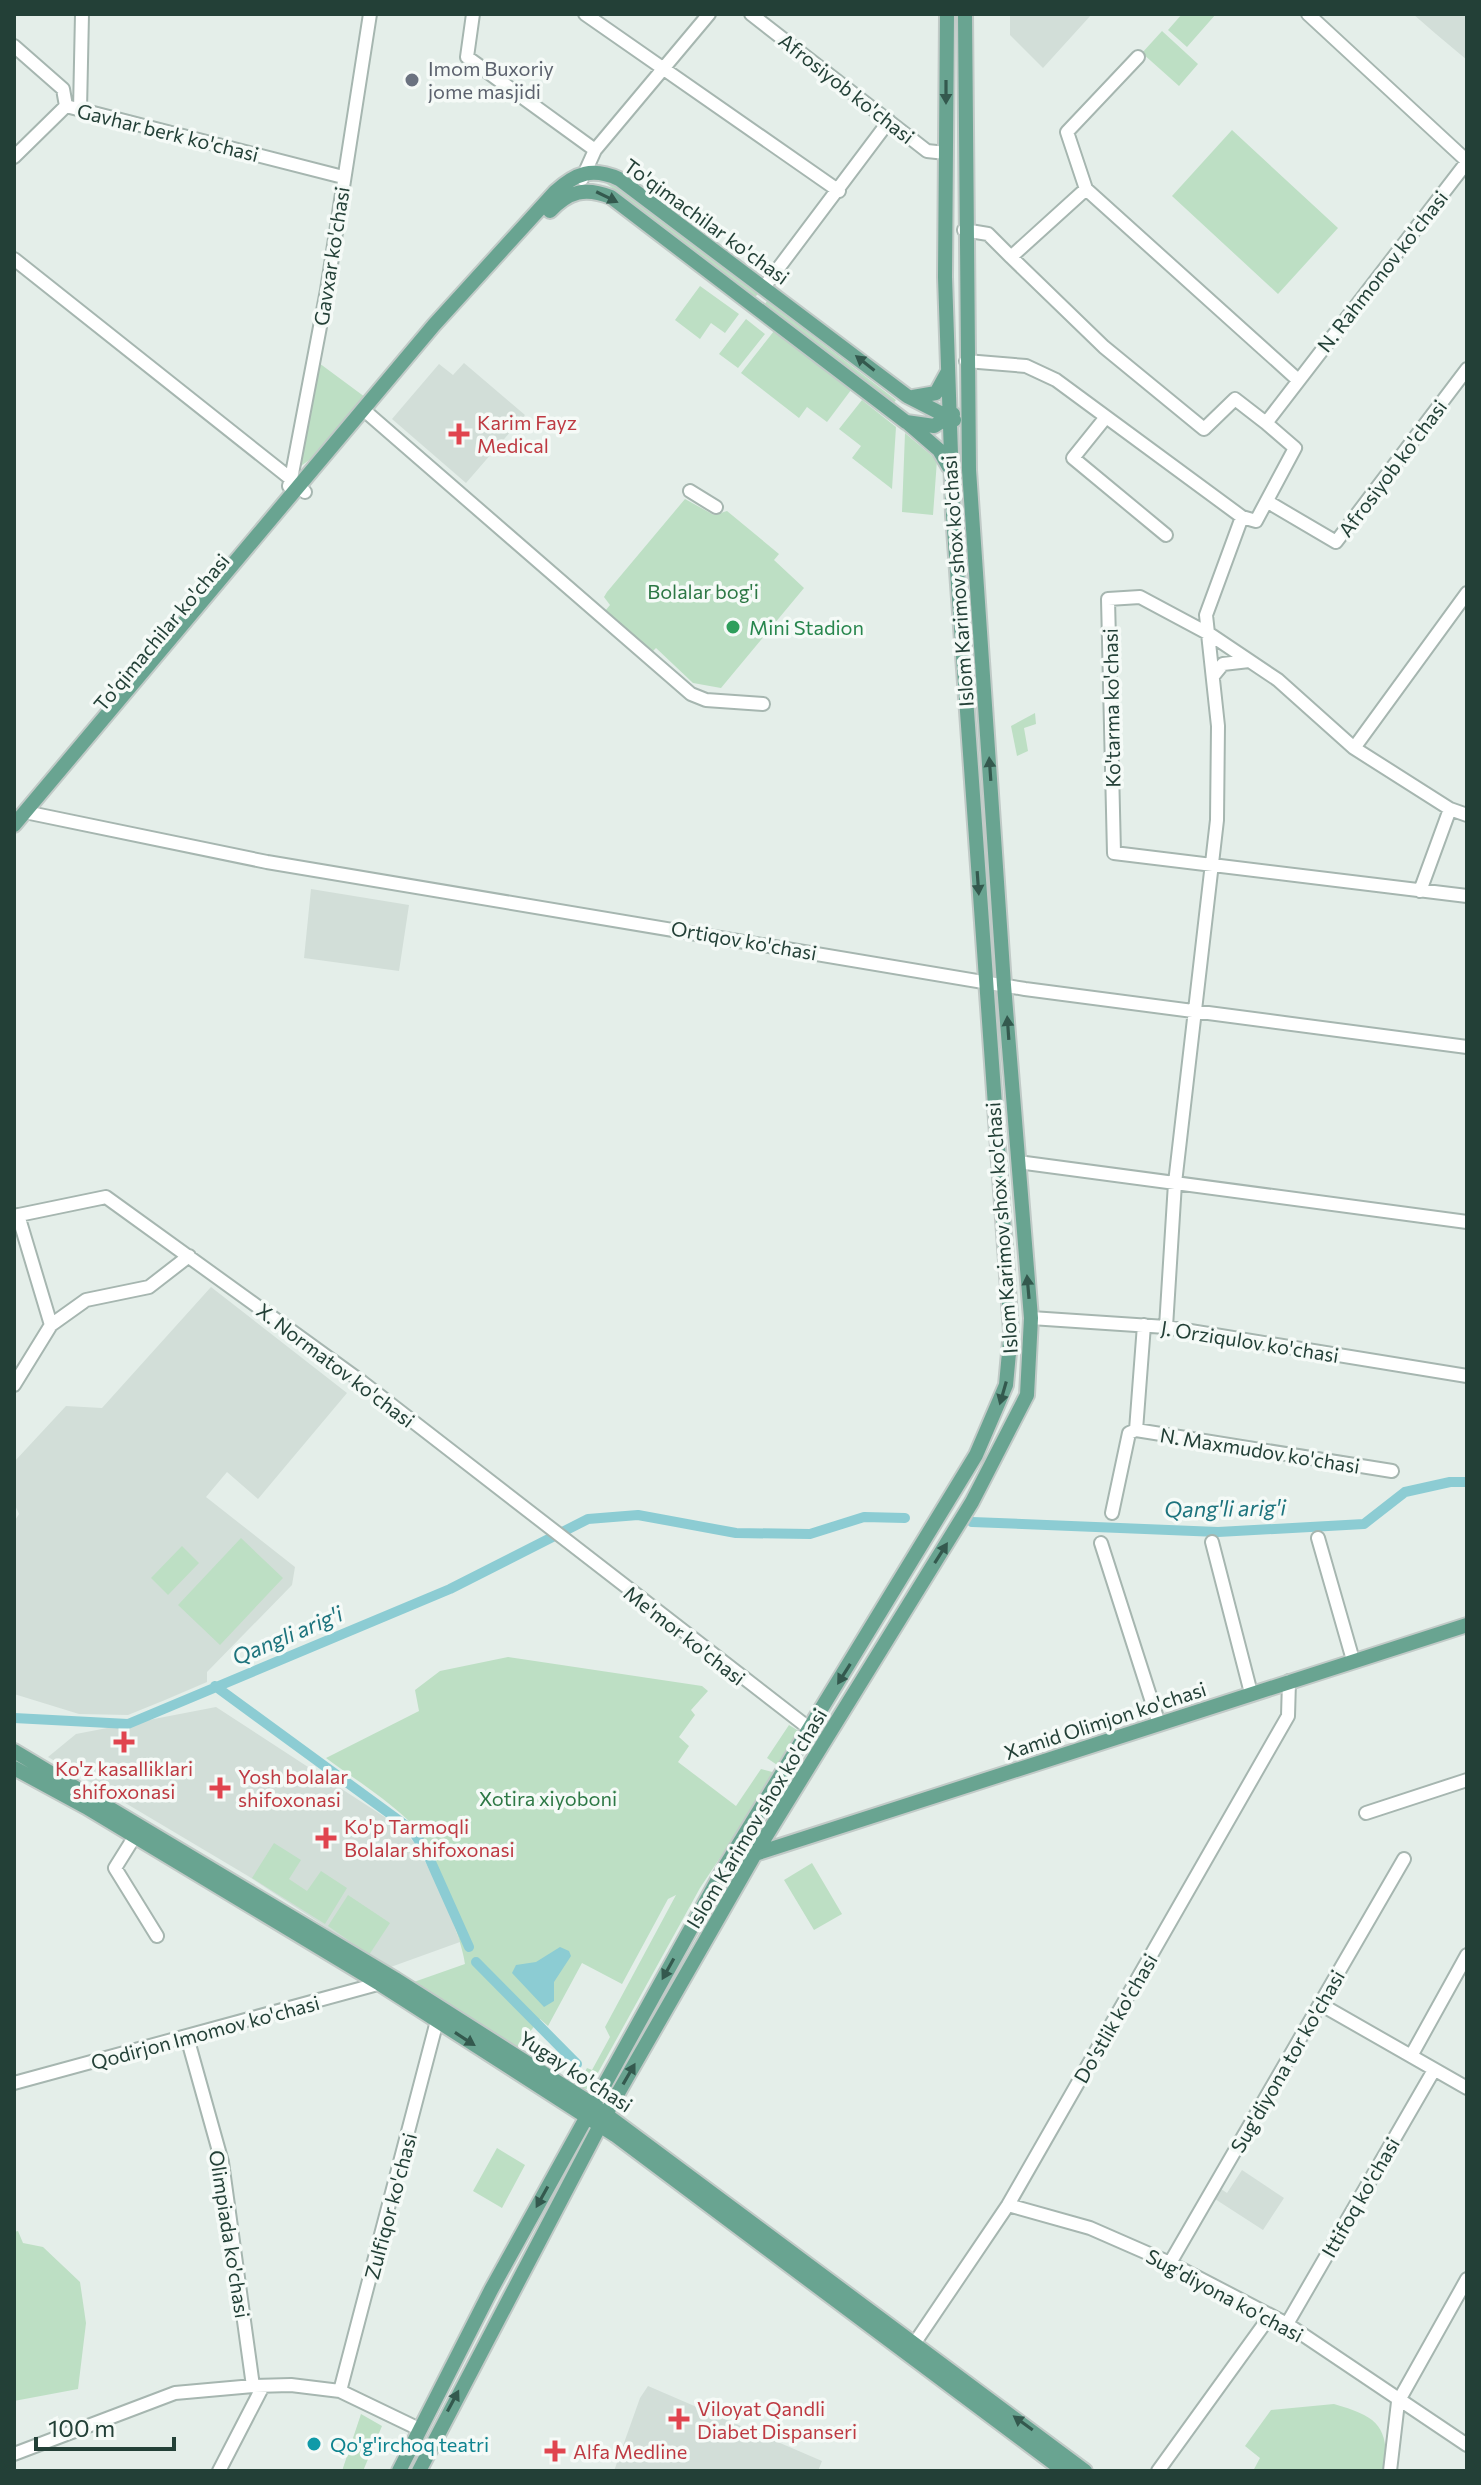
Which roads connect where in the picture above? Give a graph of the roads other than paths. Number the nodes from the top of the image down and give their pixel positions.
1 (82, 14) edge
2 (370, 14) edge
3 (473, 14) edge
4 (585, 14) edge
5 (709, 14) edge
6 (751, 14) edge
7 (947, 14) edge
8 (965, 14) edge
9 (1308, 14) edge
10 (14, 46) edge
11 (1138, 57) dead end
12 (664, 68) junction
13 (66, 106) junction
14 (80, 110) junction
15 (889, 121) junction
16 (595, 150) junction
17 (946, 153) junction
18 (14, 157) edge
19 (1467, 162) edge
20 (584, 172) junction
21 (343, 177) junction
22 (1086, 189) junction
23 (580, 190) junction
24 (839, 191) junction
25 (964, 230) junction
26 (1011, 257) junction
27 (14, 259) edge
28 (763, 285) junction
29 (749, 303) junction
30 (966, 361) junction
31 (1467, 369) edge
32 (948, 373) junction
33 (1298, 380) junction
34 (967, 390) junction
35 (907, 396) junction
36 (368, 413) junction
37 (950, 417) junction
38 (1106, 417) junction
39 (906, 422) junction
40 (1266, 423) junction
41 (968, 443) junction
42 (952, 477) junction
43 (299, 486) junction
44 (690, 491) dead end
45 (1268, 502) junction
46 (716, 507) dead end
47 (1242, 517) junction
48 (1166, 535) dead end
49 (1467, 593) edge
50 (1211, 635) junction
51 (1249, 661) junction
52 (1214, 675) junction
53 (763, 704) dead end
54 (1354, 748) junction
55 (1450, 809) junction
56 (29, 813) junction
57 (1467, 815) edge
58 (14, 825) edge
59 (14, 837) edge
60 (1212, 863) junction
61 (1420, 891) junction
62 (1467, 896) edge
63 (985, 981) junction
64 (1004, 985) junction
65 (1195, 1012) junction
66 (1467, 1047) edge
67 (1018, 1162) junction
68 (1175, 1183) junction
69 (16, 1215) edge
70 (1467, 1222) edge
71 (189, 1256) junction
72 (1031, 1318) junction
73 (51, 1325) junction
74 (1144, 1325) junction
75 (1166, 1327) junction
76 (1467, 1376) edge
77 (14, 1385) edge
78 (1136, 1430) junction
79 (1392, 1471) dead end
80 (1112, 1513) dead end
81 (1318, 1538) dead end
82 (561, 1539) joint
83 (1212, 1542) dead end
84 (1101, 1543) dead end
85 (885, 1608) junction
86 (900, 1619) junction
87 (1464, 1629) edge
88 (1353, 1660) junction
89 (1289, 1681) junction
90 (1251, 1693) junction
91 (1159, 1724) junction
92 (810, 1729) junction
93 (14, 1751) edge
94 (14, 1768) edge
95 (1467, 1780) edge
96 (1366, 1813) dead end
97 (135, 1836) junction
98 (755, 1854) junction
99 (1404, 1859) dead end
100 (157, 1936) dead end
101 (1467, 1955) edge
102 (395, 1979) junction
103 (380, 1984) junction
104 (1320, 2004) junction
105 (437, 2021) junction
106 (187, 2037) junction
107 (1411, 2056) junction
108 (1434, 2070) junction
109 (14, 2083) edge
110 (1467, 2088) edge
111 (589, 2110) junction
112 (603, 2119) junction
113 (1008, 2205) junction
114 (1170, 2263) junction
115 (1467, 2279) edge
116 (1270, 2316) junction
117 (1287, 2324) junction
118 (914, 2344) junction
119 (258, 2386) junction
120 (340, 2391) junction
121 (1398, 2402) junction
122 (419, 2429) junction
123 (1467, 2445) edge
124 (14, 2454) edge
125 (219, 2471) edge
126 (399, 2471) edge
127 (419, 2471) edge
128 (1064, 2471) edge
129 (1085, 2471) edge
130 (1158, 2471) edge
131 (1390, 2471) edge

1 - 14 street
2 - 21 street, Gavxar ko'chasi
3 - 16 street
4 - 12 street
5 - 12 street
6 - 15 street, Afrosiyob ko'chasi
7 -> 17 main road, Islom Karimov shox ko'chasi
8 - 25 main road, Islom Karimov shox ko'chasi
9 - 19 street
10 - 13 street
11 - 22 street
12 - 16 street
12 - 24 street
13 - 14 street, Gavhar berk ko'chasi
13 - 18 street, Gavhar berk ko'chasi
14 - 21 street, Gavhar berk ko'chasi
15 - 17 street, Afrosiyob ko'chasi
15 - 24 street
16 - 20 street
17 - 32 main road, Islom Karimov shox ko'chasi
19 - 33 street, N. Rahmonov ko'chasi
20 - 23 street
20 - 28 main road, To'qimachilar ko'chasi
20 - 36 main road, To'qimachilar ko'chasi
21 - 43 street, Gavxar ko'chasi
22 - 26 street
22 - 33 street
23 -> 29 main road, To'qimachilar ko'chasi
23 - 36 main road, To'qimachilar ko'chasi
24 - 28 street
25 - 26 street
25 - 30 main road, Islom Karimov shox ko'chasi
26 - 40 street
27 - 43 street
28 - 29 main road
35 -> 28 main road, To'qimachilar ko'chasi
29 - 39 main road, To'qimachilar ko'chasi
30 - 34 main road, Islom Karimov shox ko'chasi
30 - 38 street
31 - 45 street, Afrosiyob ko'chasi
32 - 35 main road
32 - 37 main road, Islom Karimov shox ko'chasi
33 - 40 street, N. Rahmonov ko'chasi
34 - 37 main road
34 - 41 main road, Islom Karimov shox ko'chasi
35 - 37 main road, To'qimachilar ko'chasi
36 - 43 main road, To'qimachilar ko'chasi
36 - 53 street
37 - 39 main road
37 - 41 main road, To'qimachilar ko'chasi
37 - 42 main road, Islom Karimov shox ko'chasi
38 - 47 street
38 - 48 street
39 - 42 main road, To'qimachilar ko'chasi
40 - 45 street
64 -> 41 main road, Islom Karimov shox ko'chasi
42 -> 63 main road, Islom Karimov shox ko'chasi
43 - 56 main road, To'qimachilar ko'chasi
43 - 56 main road, To'qimachilar ko'chasi
44 - 46 street
45 - 47 street
47 - 50 street
49 - 54 street
50 - 51 street, Ko'tarma ko'chasi
50 - 52 street
50 - 60 street, Ko'tarma ko'chasi
51 - 52 street
51 - 54 street, Ko'tarma ko'chasi
52 - 60 street
54 - 55 street, Ko'tarma ko'chasi
55 - 57 street, Ko'tarma ko'chasi
55 - 61 street
56 - 58 main road, To'qimachilar ko'chasi
56 - 59 main road, To'qimachilar ko'chasi
56 - 63 street, Ortiqov ko'chasi
60 - 61 street, Ko'tarma ko'chasi
60 - 65 street
61 - 62 street, Ko'tarma ko'chasi
63 - 64 street, Ortiqov ko'chasi
63 -> 85 main road, Islom Karimov shox ko'chasi
64 - 65 street, Ortiqov ko'chasi
67 -> 64 main road, Islom Karimov shox ko'chasi
65 - 66 street, Ortiqov ko'chasi
65 - 68 street
67 - 68 street
72 -> 67 main road, Islom Karimov shox ko'chasi
68 - 70 street
68 - 75 street
69 - 71 street, X. Normatov ko'chasi
69 - 73 street
71 - 73 street
71 - 82 street, X. Normatov ko'chasi
72 - 74 street, J. Orziqulov ko'chasi
86 -> 72 main road, Islom Karimov shox ko'chasi
73 - 77 street
74 - 75 street, J. Orziqulov ko'chasi
74 - 78 street, N. Maxmudov ko'chasi
75 - 76 street, J. Orziqulov ko'chasi
78 - 79 street, N. Maxmudov ko'chasi
78 - 80 street
81 - 88 street
82 - 92 street, Me'mor ko'chasi
83 - 90 street
84 - 91 street
85 - 86 main road
85 -> 92 main road, Islom Karimov shox ko'chasi
86 - 98 main road, Islom Karimov shox ko'chasi
87 - 88 main road, Xamid Olimjon ko'chasi
88 - 89 main road, Xamid Olimjon ko'chasi
89 - 90 main road, Xamid Olimjon ko'chasi
89 - 113 street, Do'stlik ko'chasi
90 - 91 main road, Xamid Olimjon ko'chasi
91 - 98 main road, Xamid Olimjon ko'chasi
92 -> 111 main road, Islom Karimov shox ko'chasi
93 - 102 main road, Yugay ko'chasi
94 - 97 main road, Yugay ko'chasi
95 - 96 street
97 - 100 street
97 - 103 main road, Yugay ko'chasi
112 -> 98 main road, Islom Karimov shox ko'chasi
99 - 104 street, Sug'diyona tor ko'chasi
101 - 107 street
102 - 103 street, Qodirjon Imomov ko'chasi
102 - 111 main road, Yugay ko'chasi
103 - 105 main road, Yugay ko'chasi
103 - 106 street, Qodirjon Imomov ko'chasi
104 - 107 street
104 - 114 street, Sug'diyona tor ko'chasi
105 -> 111 main road, Yugay ko'chasi
105 - 120 street, Zulfiqor ko'chasi
106 - 109 street, Qodirjon Imomov ko'chasi
106 - 119 street, Olimpiada ko'chasi
107 - 108 street
108 - 110 street
108 - 117 street, Ittifoq ko'chasi
111 - 112 main road, Yugay ko'chasi
111 -> 122 main road, Islom Karimov shox ko'chasi
112 - 118 main road, Yugay ko'chasi
127 -> 112 main road, Islom Karimov shox ko'chasi
112 - 128 main road, Yugay ko'chasi
113 - 114 street, Sug'diyona ko'chasi
113 - 118 street, Do'stlik ko'chasi
114 - 116 street, Sug'diyona ko'chasi
115 - 121 street
116 - 117 street, Sug'diyona ko'chasi
116 - 130 street
117 - 121 street, Sug'diyona ko'chasi
129 -> 118 main road, Yugay ko'chasi
119 - 120 street
119 - 124 street
119 - 125 street
120 - 122 street
121 - 123 street, Sug'diyona ko'chasi
121 - 131 street
122 - 126 main road, Islom Karimov shox ko'chasi

